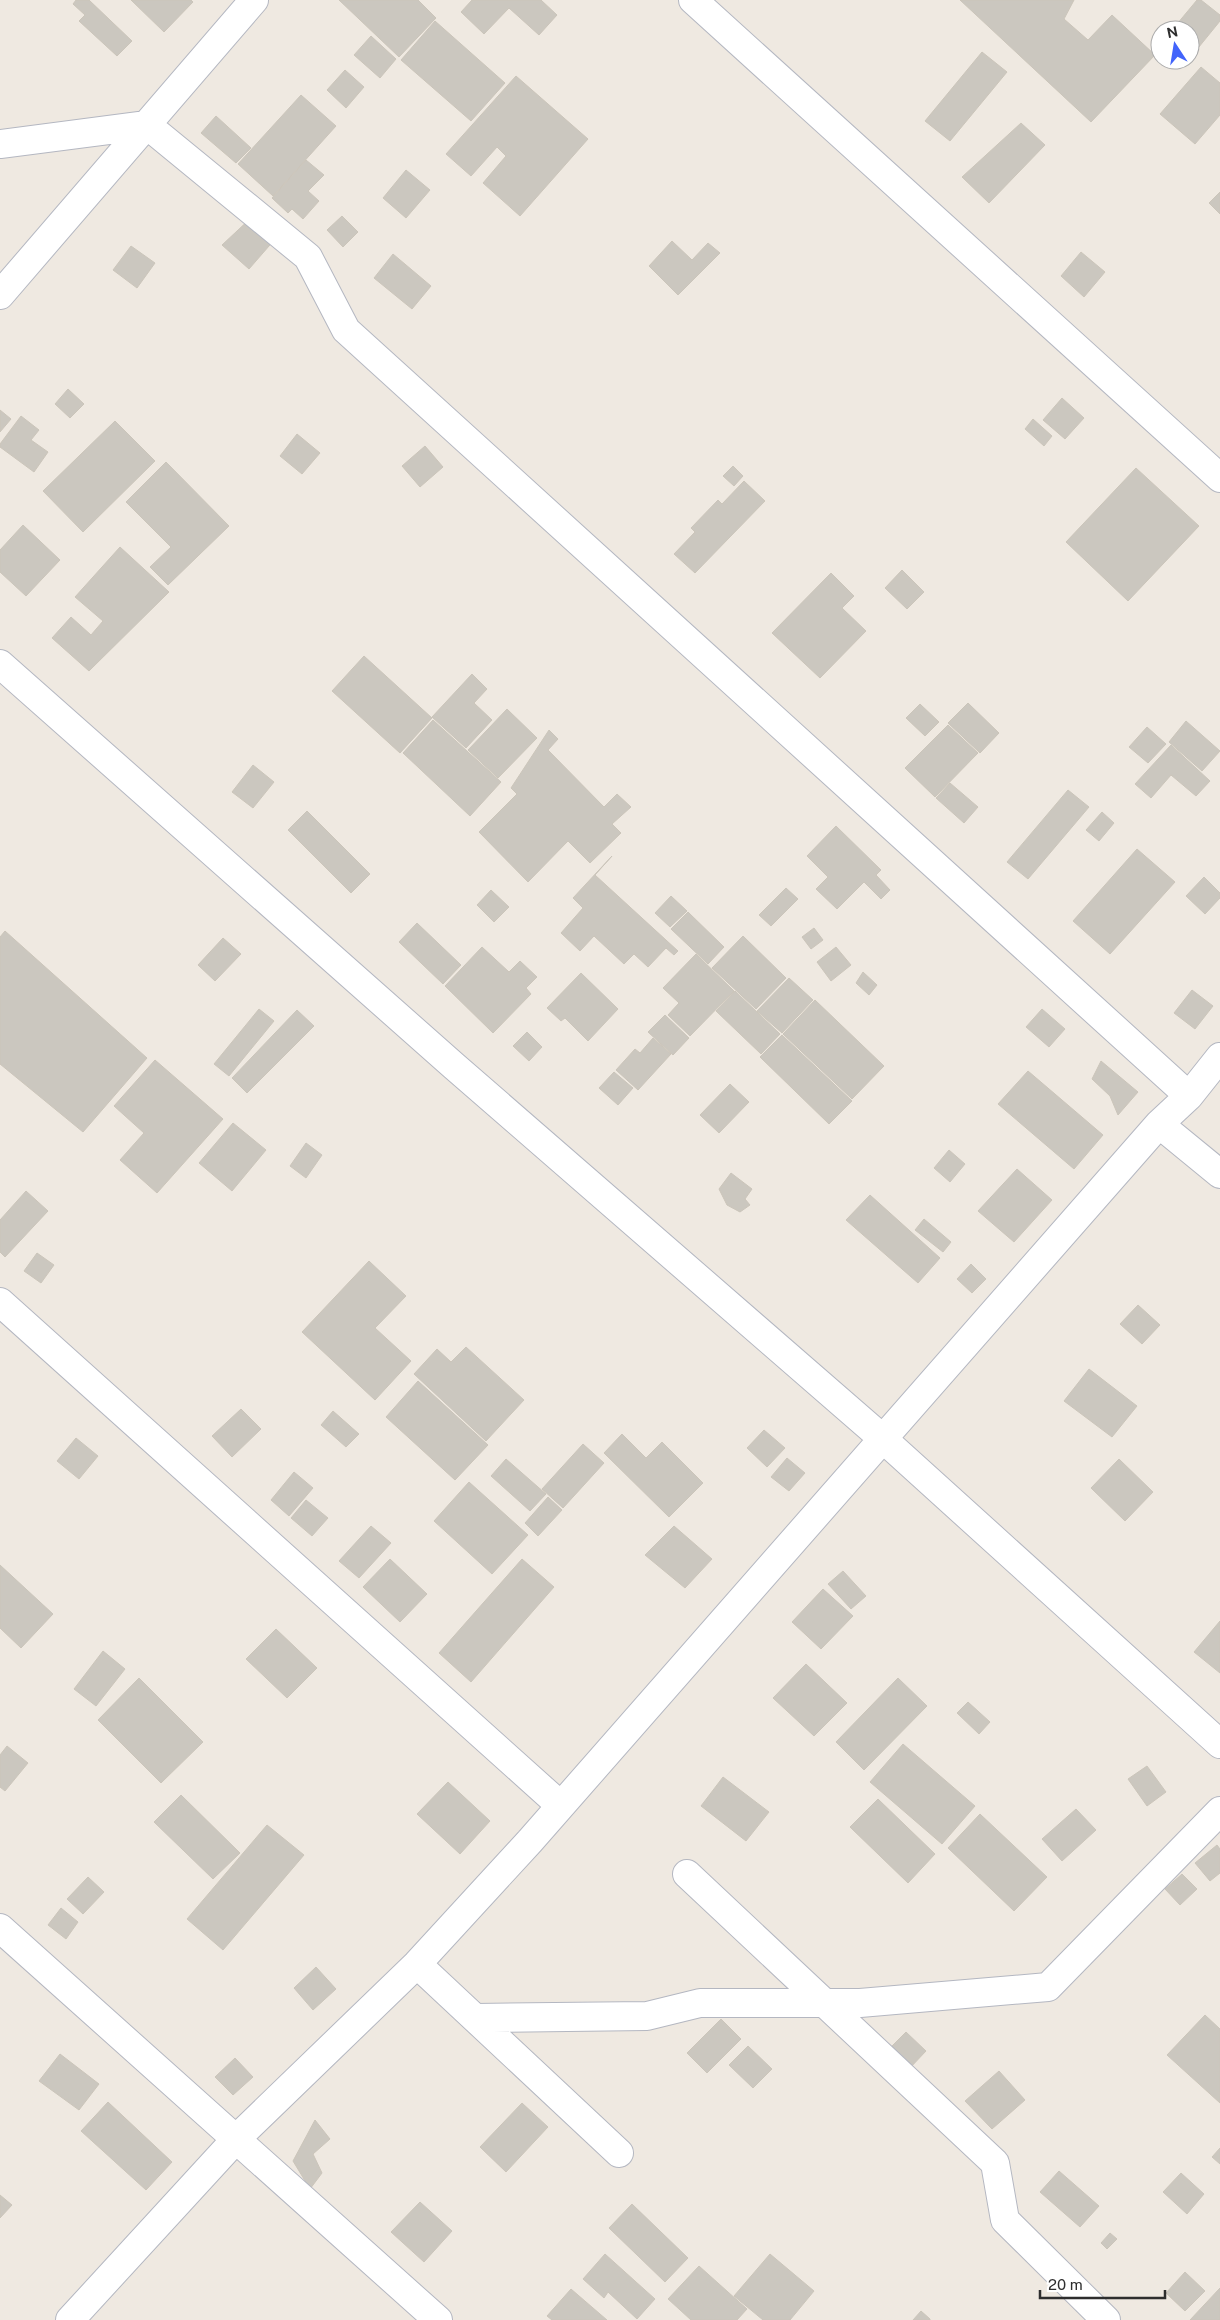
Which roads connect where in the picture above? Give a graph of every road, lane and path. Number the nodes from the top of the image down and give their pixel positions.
1 (254, 0) edge
2 (693, 0) edge
3 (146, 124) junction
4 (0, 144) edge
5 (0, 296) edge
6 (1220, 478) edge
7 (0, 664) edge
8 (1220, 1057) edge
9 (1189, 1096) junction
10 (1159, 1124) junction
11 (1220, 1174) edge
12 (0, 1302) edge
13 (882, 1438) junction
14 (1220, 1744) edge
15 (560, 1805) junction
16 (1220, 1810) edge
17 (687, 1874) dead end
18 (0, 1928) edge
19 (417, 1964) junction
20 (825, 2003) junction
21 (476, 2018) junction
22 (237, 2138) junction
23 (619, 2153) dead end
24 (70, 2320) edge
25 (438, 2320) edge
26 (1106, 2320) edge

1 - 3 street
2 - 6 street
3 - 4 street
3 - 5 street
3 - 9 street
7 - 13 street
8 - 9 street
9 - 10 street
10 - 11 street
10 - 13 street
12 - 15 street
13 - 14 street
13 - 15 street
15 - 19 street
16 - 20 street
17 - 20 street
18 - 22 street
19 - 21 street
19 - 22 street
20 - 21 street
20 - 26 street
21 - 23 street
22 - 24 street
22 - 25 street

